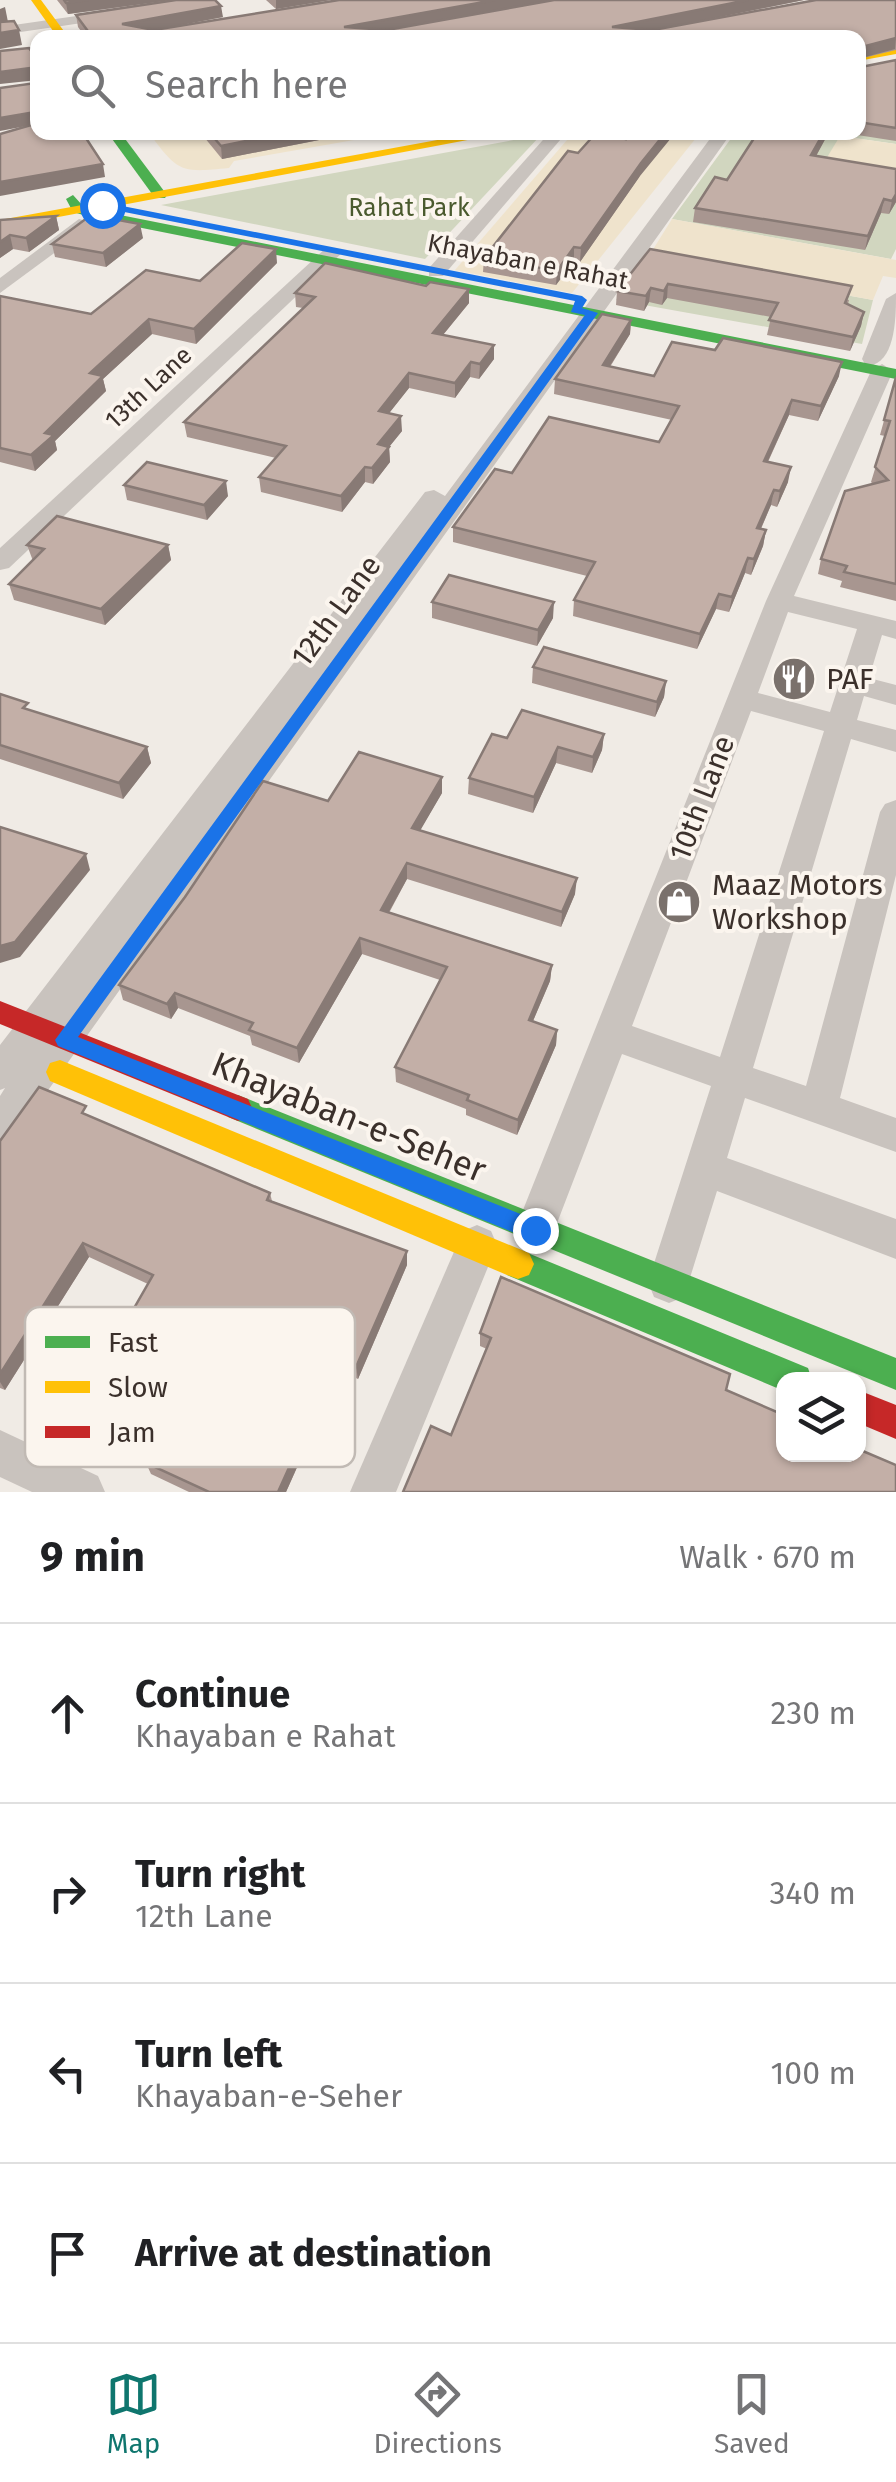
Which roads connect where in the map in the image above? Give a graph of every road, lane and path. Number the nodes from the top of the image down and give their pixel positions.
1 (17, 0) edge
2 (36, 0) edge
3 (128, 13) edge
4 (45, 30) edge
5 (46, 30) edge
6 (56, 30) edge
7 (0, 31) edge
8 (30, 32) edge
9 (30, 41) edge
10 (896, 51) edge
11 (0, 56) edge
12 (866, 57) edge
13 (896, 61) edge
14 (866, 67) edge
15 (122, 140) edge
16 (144, 140) edge
17 (405, 140) edge
18 (456, 140) edge
19 (552, 140) edge
20 (701, 140) edge
21 (718, 140) edge
22 (169, 188) junction
23 (93, 205) junction
24 (0, 213) edge
25 (0, 224) edge
26 (330, 256) junction
27 (436, 272) junction
28 (0, 287) edge
29 (896, 299) edge
30 (587, 306) junction
31 (887, 367) edge
32 (0, 562) edge
33 (783, 592) junction
34 (888, 621) edge
35 (854, 684) junction
36 (896, 695) edge
37 (741, 698) junction
38 (843, 726) junction
39 (896, 741) edge
40 (896, 812) edge
41 (0, 1012) edge
42 (34, 1026) junction
43 (610, 1034) junction
44 (64, 1040) junction
45 (5, 1057) edge
46 (45, 1066) junction
47 (733, 1076) junction
48 (818, 1107) junction
49 (0, 1126) edge
50 (896, 1136) edge
51 (704, 1168) junction
52 (535, 1230) junction
53 (896, 1238) edge
54 (476, 1245) junction
55 (668, 1282) junction
56 (777, 1372) edge
57 (896, 1374) edge
58 (866, 1409) edge
59 (896, 1422) edge
60 (0, 1453) edge
61 (25, 1465) edge
62 (29, 1467) edge
63 (82, 1492) edge
64 (373, 1492) edge

1 - 4 street
2 - 5 street
3 - 6 street
7 - 8 street
9 - 11 street
10 - 12 street
13 - 14 street
15 - 22 street
16 - 22 street
17 - 22 street
18 - 22 street
19 - 27 street
20 - 30 street, 12th Lane
21 - 30 street, 12th Lane
22 - 23 street
23 - 24 street
23 - 25 street
23 - 26 street, Khayaban e Rahat
23 - 28 street
26 - 27 street, Khayaban e Rahat
26 - 30 street
26 - 32 street, 13th Lane
27 - 30 street, Khayaban e Rahat
29 - 31 street, 10th Lane
30 - 31 street, Khayaban e Rahat
30 - 42 street, 12th Lane
30 - 44 street, 12th Lane
31 - 33 street, 10th Lane
33 - 34 street
33 - 37 street, 10th Lane
34 - 35 street
35 - 36 street
35 - 38 street
37 - 38 street
37 - 43 street, 10th Lane
38 - 39 street
38 - 47 street
40 - 48 street
41 - 42 street, Khayaban-e-Seher
42 - 44 street, Khayaban-e-Seher
42 - 45 street, 12th Lane
43 - 47 street
43 - 52 street, 10th Lane
44 - 46 street, 12th Lane
44 - 52 street, Khayaban-e-Seher
45 - 46 street
46 - 49 street, 12th Lane
46 - 54 street
47 - 48 street
47 - 51 street
48 - 50 street
51 - 53 street
51 - 55 street
52 - 55 street, Khayaban-e-Seher
54 - 56 street
54 - 64 street
55 - 57 street, Khayaban-e-Seher
58 - 59 street
60 - 61 street
62 - 63 street

